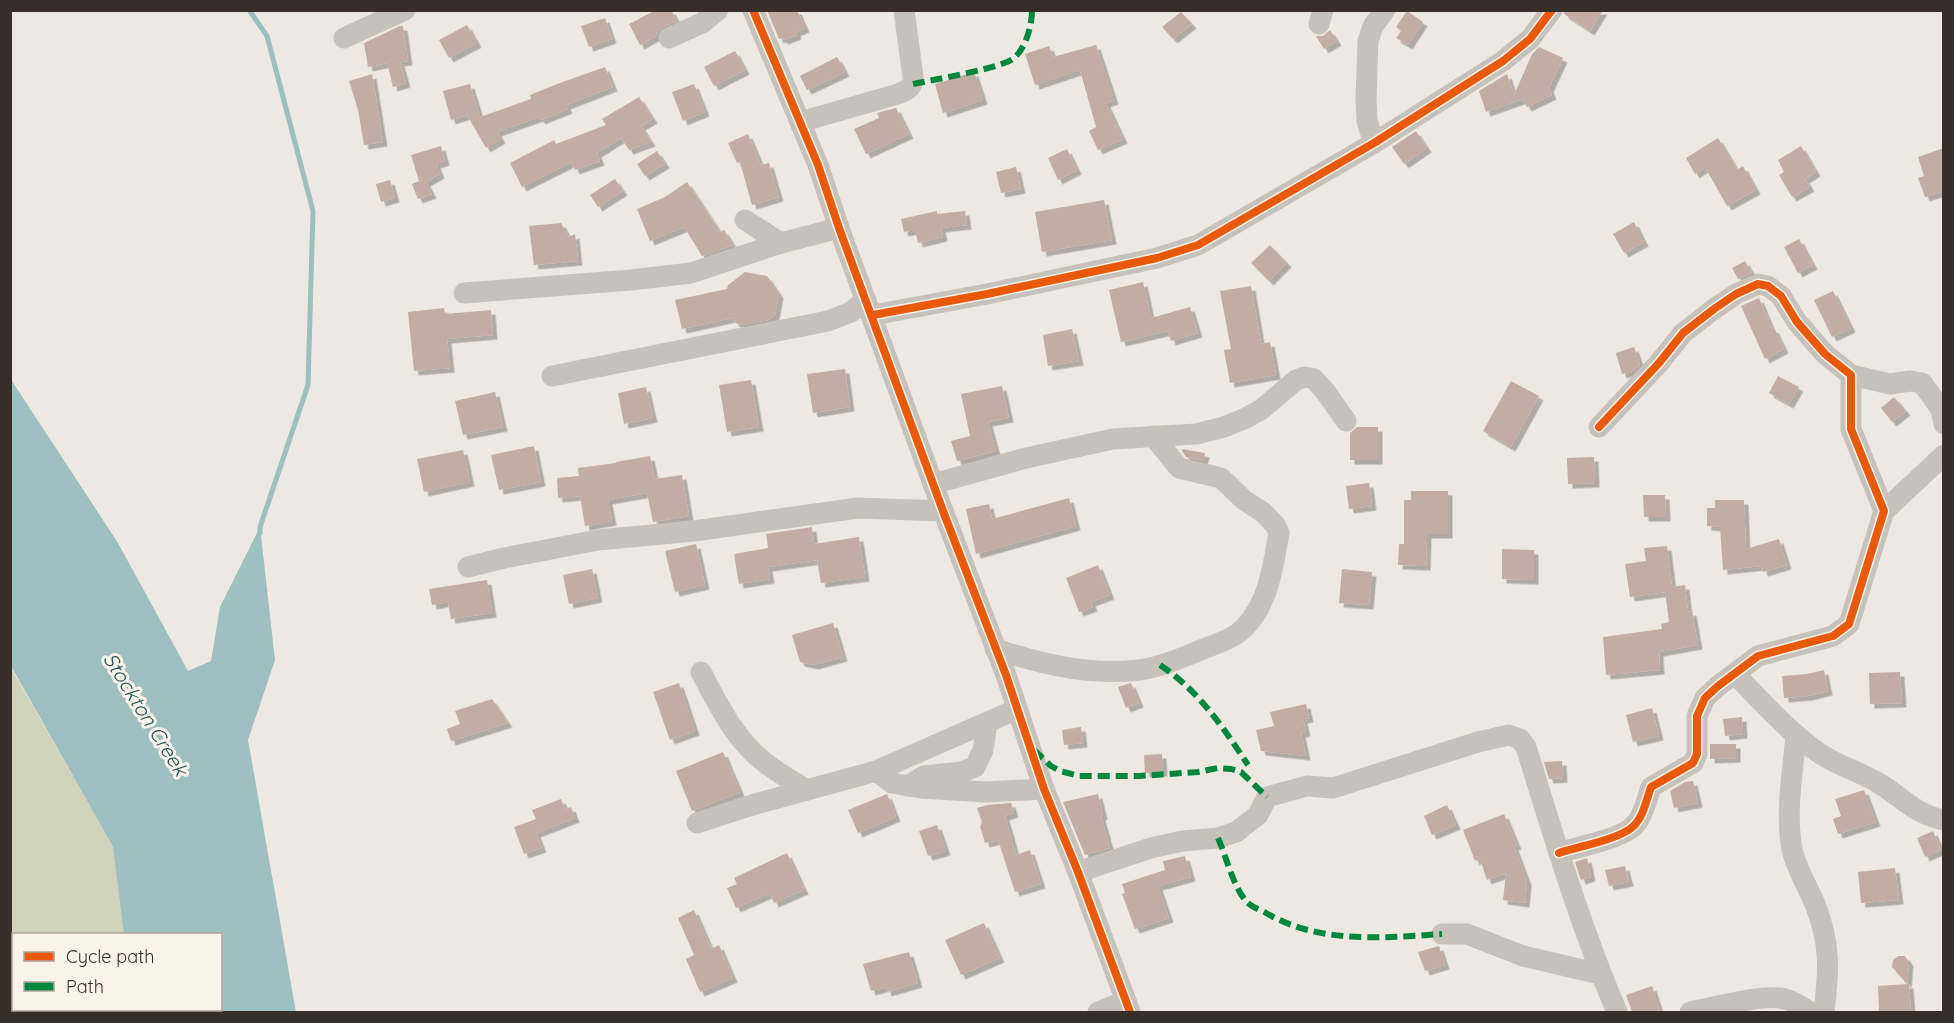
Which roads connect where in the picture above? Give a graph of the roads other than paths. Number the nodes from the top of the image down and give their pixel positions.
1 (405, 10) edge
2 (718, 10) edge
3 (753, 10) edge
4 (904, 10) edge
5 (1384, 10) edge
6 (1552, 10) edge
7 (344, 38) dead end
8 (669, 38) dead end
9 (1374, 143) junction
10 (818, 165) junction
11 (745, 220) dead end
12 (839, 228) junction
13 (781, 243) junction
14 (464, 293) dead end
15 (870, 308) junction
16 (1851, 375) junction
17 (552, 376) dead end
18 (1943, 413) edge
19 (1346, 421) dead end
20 (1599, 427) dead end
21 (1152, 436) junction
22 (1944, 455) edge
23 (933, 484) junction
24 (943, 511) junction
25 (1884, 511) junction
26 (468, 567) dead end
27 (995, 649) junction
28 (701, 672) dead end
29 (1735, 674) junction
30 (1017, 710) junction
31 (987, 723) junction
32 (1796, 735) junction
33 (876, 771) junction
34 (908, 786) junction
35 (1044, 789) junction
36 (807, 790) junction
37 (1944, 820) edge
38 (697, 823) dead end
39 (1559, 853) junction
40 (1078, 872) junction
41 (1442, 934) dead end
42 (1600, 974) junction
43 (1128, 1007) edge
44 (1098, 1012) edge
45 (1617, 1012) edge
46 (1689, 1012) edge
47 (1810, 1012) edge
48 (1824, 1012) edge

1 - 7 street
2 - 8 street
3 - 10 street
4 - 10 street
5 - 9 street
6 - 9 street
9 - 15 street
10 - 12 street
11 - 13 street
12 - 13 street
12 - 15 street
13 - 14 street
15 - 17 street
15 - 23 street
16 - 18 street
16 - 20 street
16 - 25 street
19 - 21 street
21 - 23 street
21 - 27 street
22 - 25 street
23 - 24 street
24 - 26 street
24 - 27 street
25 - 29 street
27 - 30 street
28 - 36 street
29 - 32 street
29 - 39 street
30 - 31 street
30 - 35 street
31 - 33 street
31 - 34 street
32 - 37 street
32 - 48 street
33 - 34 street
33 - 36 street
34 - 35 street
35 - 40 street
36 - 38 street
39 - 40 street
39 - 42 street
40 - 43 street
41 - 42 street
42 - 45 street
43 - 44 street
46 - 47 street

